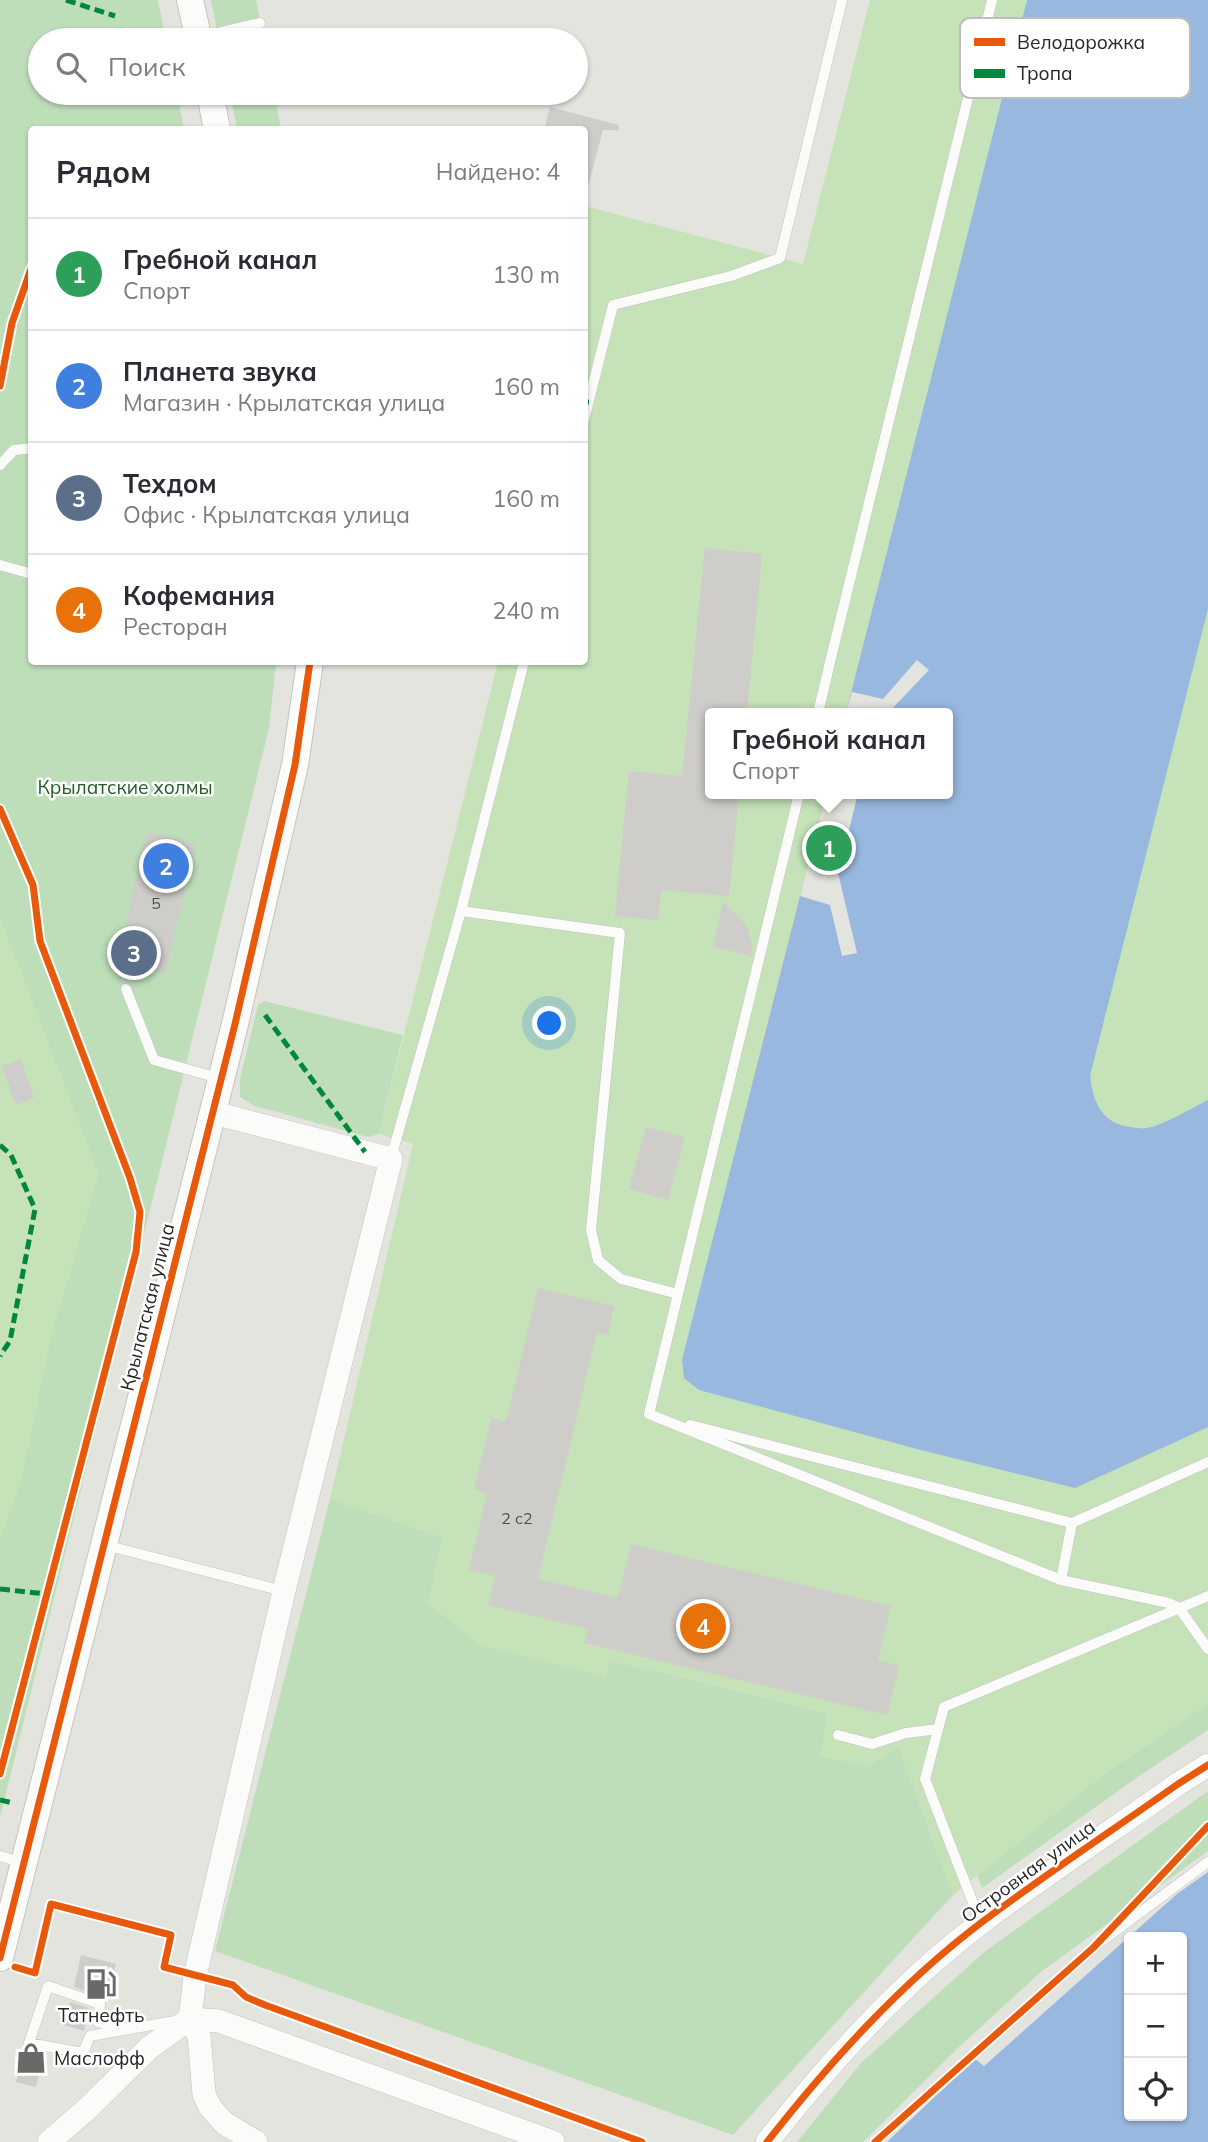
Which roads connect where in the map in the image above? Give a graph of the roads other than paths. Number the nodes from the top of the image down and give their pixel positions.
1 (190, 0) edge
2 (842, 0) edge
3 (992, 0) edge
4 (988, 18) edge
5 (260, 23) dead end
6 (196, 28) edge
7 (241, 28) edge
8 (968, 98) edge
9 (212, 105) edge
10 (216, 126) edge
11 (588, 404) edge
12 (28, 448) edge
13 (0, 465) edge
14 (0, 565) edge
15 (28, 573) edge
16 (310, 665) edge
17 (523, 665) edge
18 (819, 708) edge
19 (798, 799) edge
20 (461, 911) junction
21 (126, 989) dead end
22 (222, 1079) junction
23 (214, 1113) junction
24 (391, 1159) junction
25 (678, 1294) junction
26 (649, 1414) junction
27 (1208, 1462) edge
28 (1072, 1523) junction
29 (102, 1545) junction
30 (1061, 1580) junction
31 (284, 1591) junction
32 (1208, 1596) edge
33 (1180, 1608) junction
34 (1208, 1649) edge
35 (938, 1729) junction
36 (838, 1735) dead end
37 (1208, 1765) edge
38 (1208, 1826) edge
39 (12, 1859) edge
40 (1208, 1862) edge
41 (981, 1923) junction
42 (1094, 1947) junction
43 (0, 1958) edge
44 (190, 2019) junction
45 (129, 2029) junction
46 (49, 2142) edge
47 (256, 2142) edge
48 (553, 2142) edge
49 (767, 2142) edge
50 (875, 2142) edge

1 - 6 main road
2 - 11 lane
3 - 4 lane
5 - 7 lane
8 - 18 lane
9 - 10 main road
12 - 13 lane
14 - 15 lane
16 - 22 main road, Крылатская улица
17 - 20 lane
19 - 25 lane
20 - 24 lane
20 - 25 lane
21 - 22 lane
22 - 23 main road, Крылатская улица
23 - 24 street
23 - 29 main road, Крылатская улица
24 - 31 street
25 - 26 lane
26 - 28 lane
26 - 30 lane
27 - 28 lane
28 - 30 lane
29 - 31 lane
29 - 39 main road, Крылатская улица
30 - 33 lane
31 - 44 street
32 - 33 lane
33 - 34 lane
33 - 35 lane
35 - 36 lane
35 - 41 lane
37 - 41 street, Островная улица
38 - 42 lane
39 - 43 main road, Крылатская улица
40 - 42 lane
41 - 49 street, Островная улица
42 - 50 lane
44 - 45 lane
44 - 46 street
44 - 47 street
44 - 48 street
45 - 45 lane

